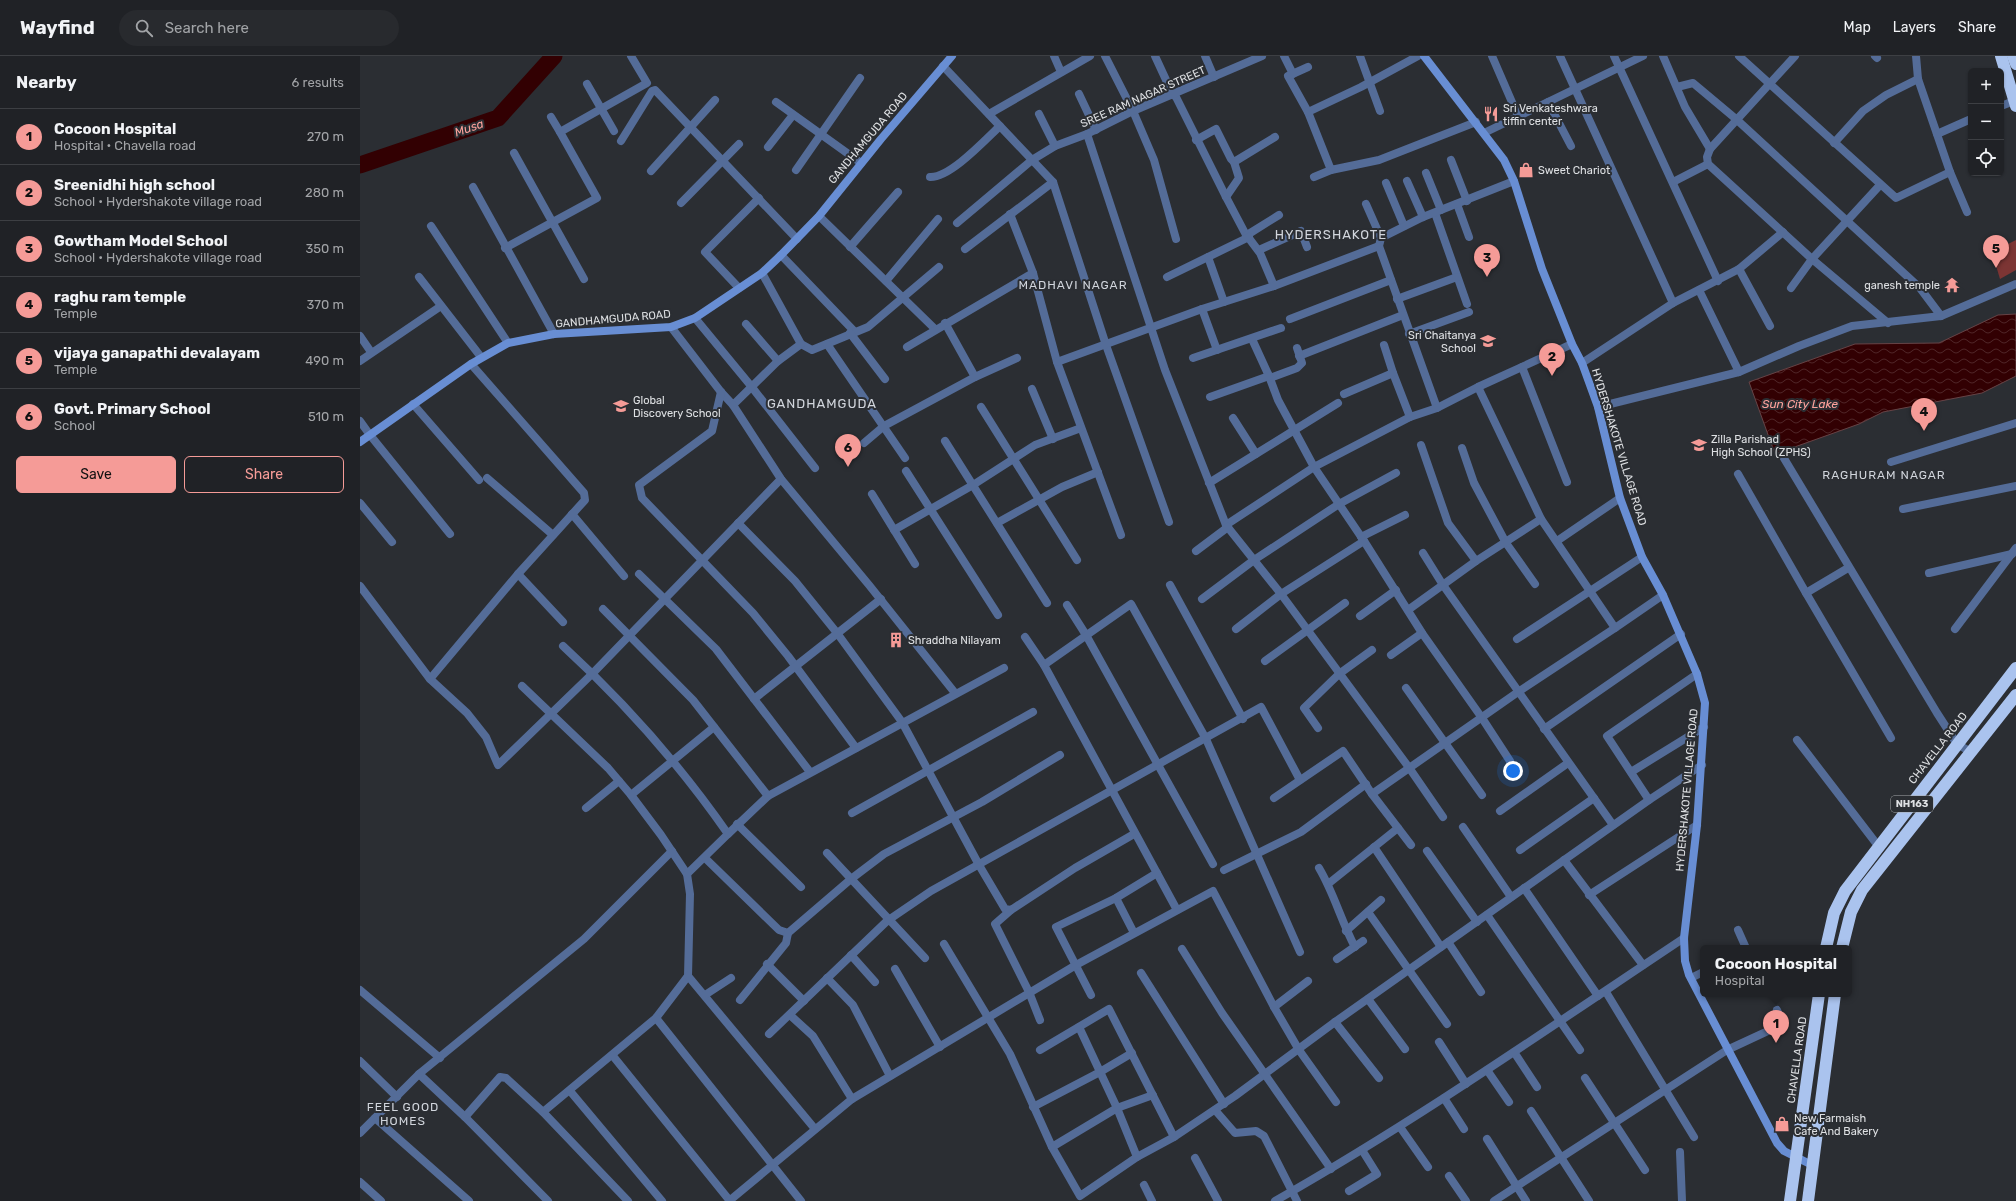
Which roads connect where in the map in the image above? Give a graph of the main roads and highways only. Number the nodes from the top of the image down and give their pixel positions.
1 (2000, 56) edge
2 (2013, 56) edge
3 (2016, 64) edge
4 (2015, 103) edge
5 (2016, 668) edge
6 (2016, 695) edge
7 (1827, 945) edge
8 (1843, 945) edge
9 (1819, 997) edge
10 (1835, 997) edge
11 (1790, 1201) edge
12 (1808, 1201) edge

1 - 4 highway
2 - 3 highway
5 - 7 highway, CHAVELLA ROAD / NH163
6 - 8 highway, NH163
9 - 11 highway, CHAVELLA ROAD
10 - 12 highway

